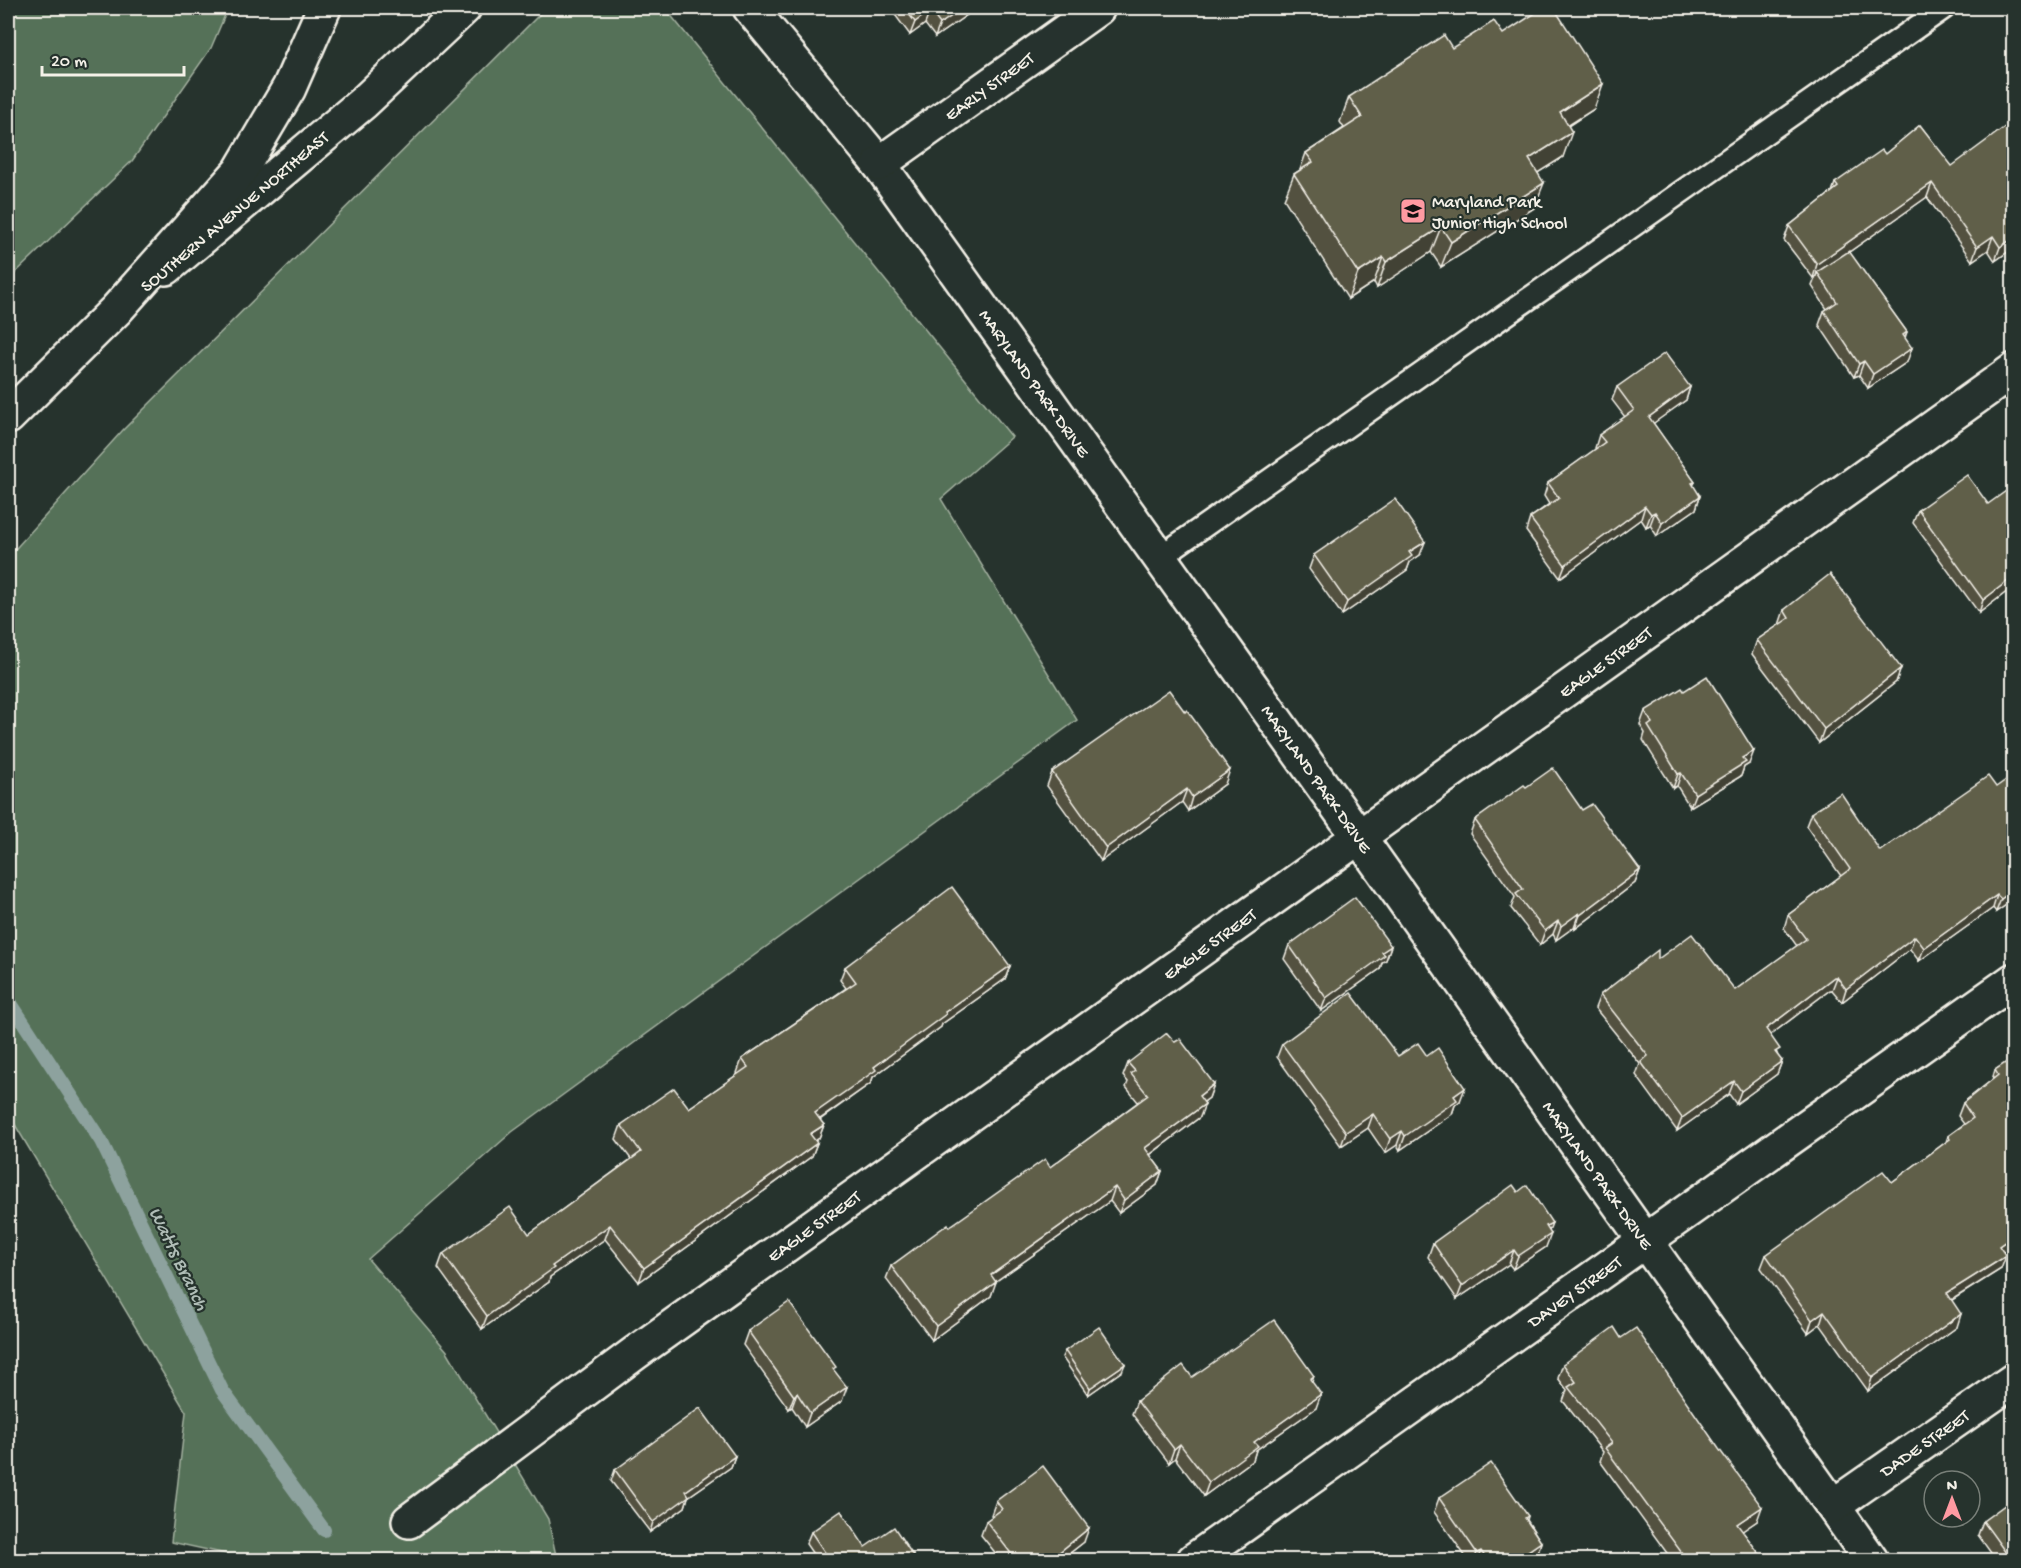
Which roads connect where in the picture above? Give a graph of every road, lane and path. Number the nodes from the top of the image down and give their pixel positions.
1 (324, 8) edge
2 (464, 8) edge
3 (750, 8) edge
4 (1098, 8) edge
5 (1944, 8) edge
6 (879, 164) junction
7 (116, 310) junction
8 (2013, 370) edge
9 (8, 417) edge
10 (1160, 557) junction
11 (1359, 837) junction
12 (2013, 980) edge
13 (1645, 1242) junction
14 (2013, 1380) edge
15 (1833, 1506) junction
16 (409, 1521) dead end
17 (1194, 1560) edge
18 (1871, 1560) edge

1 - 7 street
2 - 7 street, SOUTHERN AVENUE NORTHEAST
3 - 6 street, MARYLAND PARK DRIVE
4 - 6 street, EARLY STREET
5 - 10 lane
6 - 10 street, MARYLAND PARK DRIVE
7 - 9 street, SOUTHERN AVENUE NORTHEAST
8 - 11 street, EAGLE STREET
10 - 11 street, MARYLAND PARK DRIVE
11 - 13 street, MARYLAND PARK DRIVE
11 - 16 street, EAGLE STREET
12 - 13 street, DAVEY STREET
13 - 15 street, MARYLAND PARK DRIVE
13 - 17 street, DAVEY STREET
14 - 15 street, DADE STREET
15 - 18 street, MARYLAND PARK DRIVE

